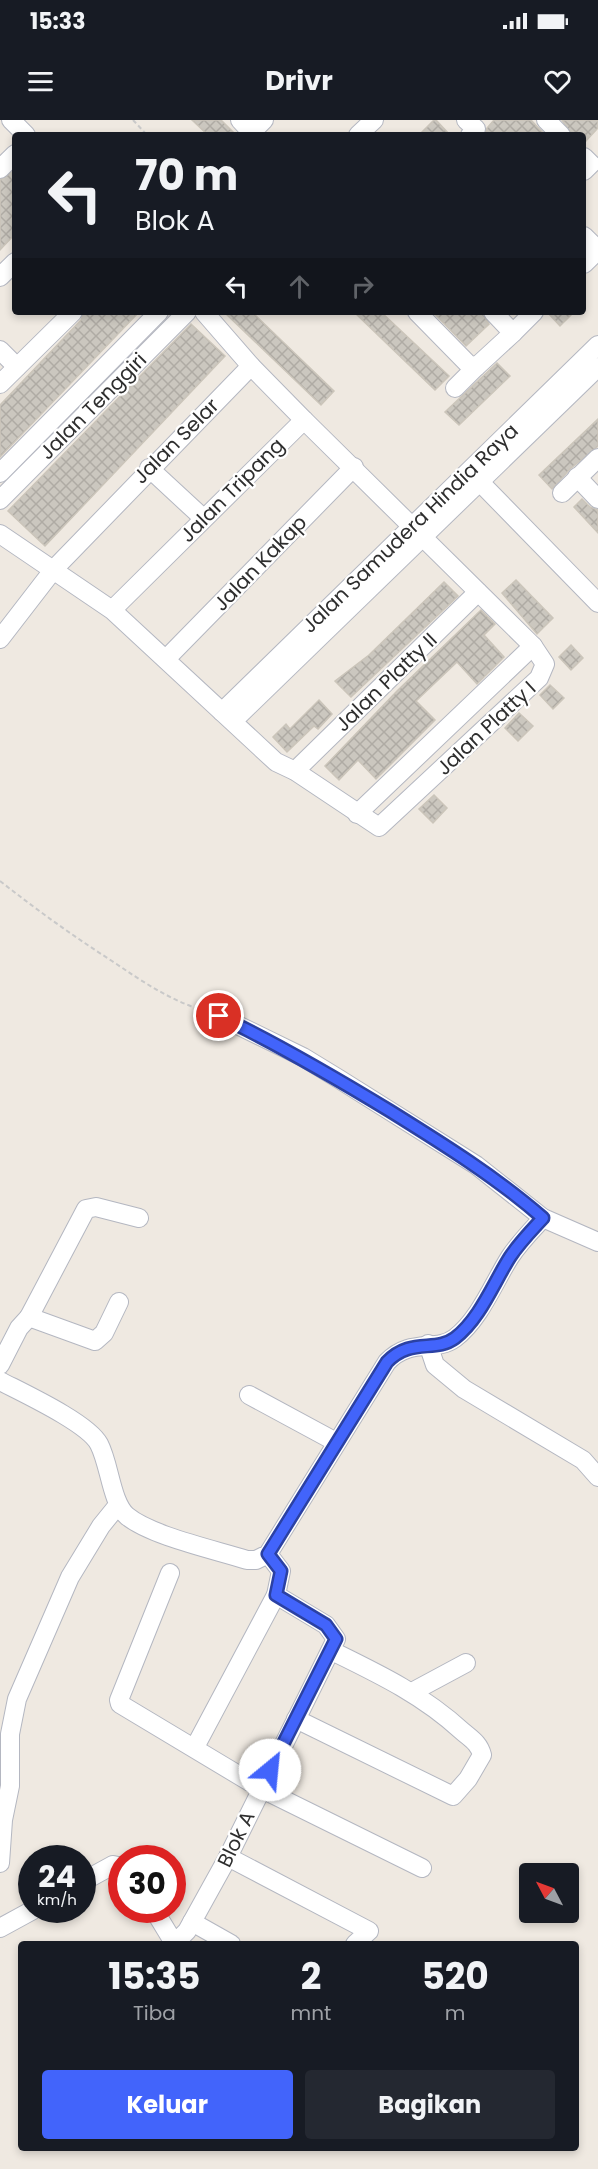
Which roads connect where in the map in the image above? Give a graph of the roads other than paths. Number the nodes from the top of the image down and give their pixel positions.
1 (10, 120) edge
2 (374, 120) edge
3 (546, 120) edge
4 (23, 132) edge
5 (361, 132) edge
6 (558, 132) edge
7 (12, 157) edge
8 (0, 169) edge
9 (586, 238) edge
10 (598, 250) edge
11 (586, 262) edge
12 (64, 315) edge
13 (156, 315) edge
14 (184, 315) edge
15 (207, 315) edge
16 (420, 315) edge
17 (496, 315) edge
18 (531, 315) edge
19 (513, 333) junction
20 (598, 345) edge
21 (0, 350) edge
22 (251, 366) junction
23 (17, 367) junction
24 (476, 367) junction
25 (598, 367) edge
26 (0, 384) edge
27 (455, 388) dead end
28 (304, 420) junction
29 (493, 458) junction
30 (598, 458) edge
31 (354, 467) junction
32 (149, 468) junction
33 (0, 472) edge
34 (474, 476) junction
35 (577, 477) junction
36 (562, 493) dead end
37 (598, 499) edge
38 (0, 500) edge
39 (203, 518) junction
40 (416, 532) junction
41 (0, 534) edge
42 (54, 569) junction
43 (478, 592) junction
44 (598, 603) edge
45 (112, 610) junction
46 (0, 639) edge
47 (533, 646) junction
48 (166, 659) junction
49 (227, 717) junction
50 (295, 771) junction
51 (357, 813) junction
52 (219, 1016) road end
53 (140, 1218) dead end
54 (543, 1218) junction
55 (598, 1242) edge
56 (119, 1302) dead end
57 (29, 1317) junction
58 (428, 1344) junction
59 (0, 1365) edge
60 (0, 1381) edge
61 (249, 1395) dead end
62 (336, 1442) junction
63 (598, 1478) edge
64 (118, 1505) junction
65 (268, 1554) junction
66 (170, 1573) dead end
67 (276, 1595) junction
68 (332, 1651) junction
69 (466, 1663) dead end
70 (412, 1692) junction
71 (296, 1719) junction
72 (195, 1747) junction
73 (260, 1788) junction
74 (228, 1857) junction
75 (0, 1863) edge
76 (422, 1868) dead end
77 (18, 1918) edge
78 (0, 1922) edge
79 (192, 1922) junction
80 (163, 1923) edge
81 (0, 1928) edge
82 (226, 1941) edge
83 (358, 1941) edge

1 - 4 street
2 - 5 street
3 - 6 street
7 - 8 street
9 - 10 street
10 - 11 street
12 - 23 street
13 - 33 street, Jalan Tenggiri
14 - 38 street, Jalan Tenggiri
15 - 22 street
16 - 24 street
17 - 19 street
18 - 19 street
19 - 24 street
20 - 29 street, Jalan Samudera Hindia Raya
21 - 23 street
22 - 28 street
22 - 32 street, Jalan Selar
23 - 26 street
24 - 27 street
25 - 29 street, Jalan Samudera Hindia Raya
28 - 31 street
28 - 39 street, Jalan Tripang
29 - 34 street, Jalan Samudera Hindia Raya
30 - 35 street
31 - 40 street, Jalan Platty I
31 - 48 street, Jalan Kakap
32 - 39 street
32 - 42 street, Jalan Selar
34 - 40 street, Jalan Samudera Hindia Raya
34 - 44 street
35 - 36 street
35 - 37 street
39 - 45 street, Jalan Tripang
40 - 43 street, Jalan Platty I
40 - 49 street, Jalan Samudera Hindia Raya
41 - 42 street, Jalan Platty I
42 - 45 street, Jalan Platty I
42 - 46 street, Jalan Selar
43 - 47 street, Jalan Platty I
43 - 50 street, Jalan Platty II
45 - 48 street, Jalan Platty I
47 - 51 street
47 - 51 street, Jalan Platty I
48 - 49 street, Jalan Platty I
49 - 50 street, Jalan Platty I
50 - 51 street, Jalan Platty I
52 - 54 street
53 - 57 street
54 - 55 street
54 - 58 street
56 - 57 street
57 - 59 street
58 - 62 street
58 - 63 street
60 - 64 street
61 - 62 street
62 - 65 street
64 - 65 street
64 - 75 street
65 - 67 street
66 - 72 street
67 - 68 street
67 - 72 street
68 - 70 street
68 - 71 street, Blok A
69 - 70 street
70 - 71 street
71 - 73 street, Blok A
72 - 73 street
73 - 74 street, Blok A
73 - 76 street
74 - 79 street, Blok A
74 - 83 street
77 - 81 street
78 - 81 street
79 - 80 street, Blok A
79 - 82 street

